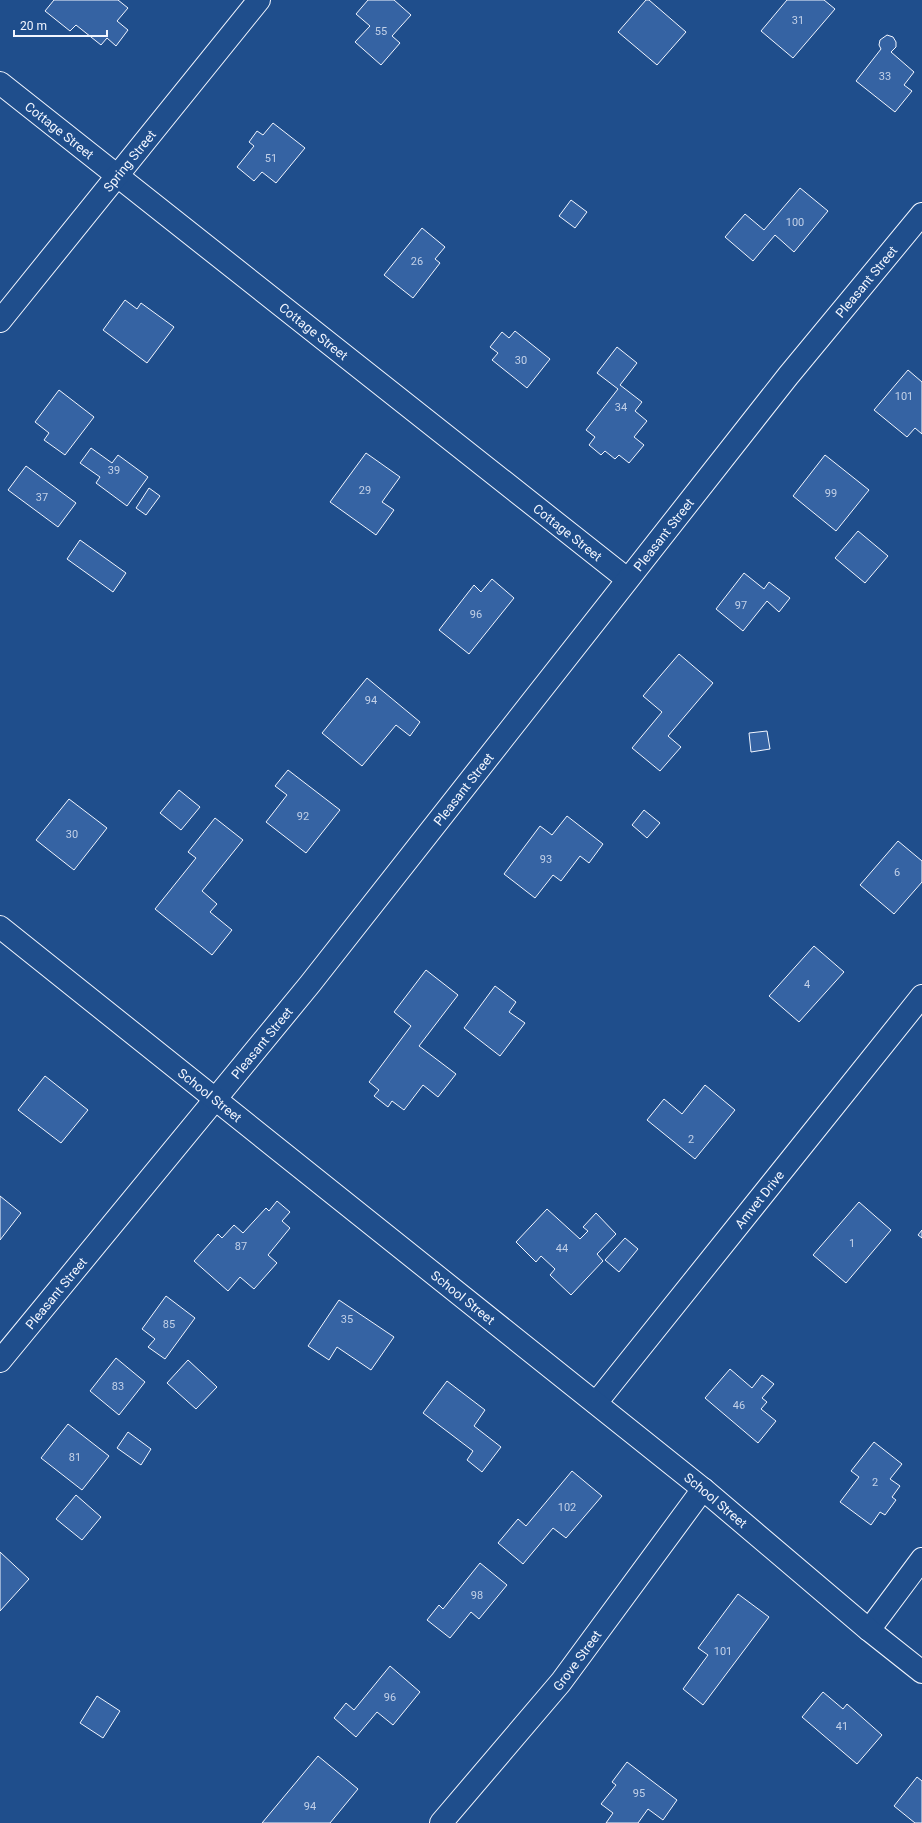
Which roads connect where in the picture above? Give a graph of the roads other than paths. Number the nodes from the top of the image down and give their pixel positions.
1 (259, 0) edge
2 (0, 83) edge
3 (116, 176) junction
4 (922, 214) edge
5 (0, 321) edge
6 (627, 579) junction
7 (0, 927) edge
8 (922, 996) edge
9 (215, 1099) junction
10 (0, 1361) edge
11 (596, 1403) junction
12 (703, 1489) junction
13 (922, 1559) edge
14 (869, 1630) junction
15 (922, 1672) edge
16 (441, 1823) edge

1 - 3 street, Spring Street
2 - 3 street, Cottage Street
3 - 5 street, Spring Street
3 - 6 street, Cottage Street
4 - 6 street, Pleasant Street
6 - 9 street, Pleasant Street
7 - 9 street, School Street
8 - 11 street, Amvet Drive
9 - 10 street, Pleasant Street
9 - 11 street, School Street
11 - 12 street, School Street
12 - 14 street, School Street
12 - 16 street, Grove Street
13 - 14 street
14 - 15 street, School Street

